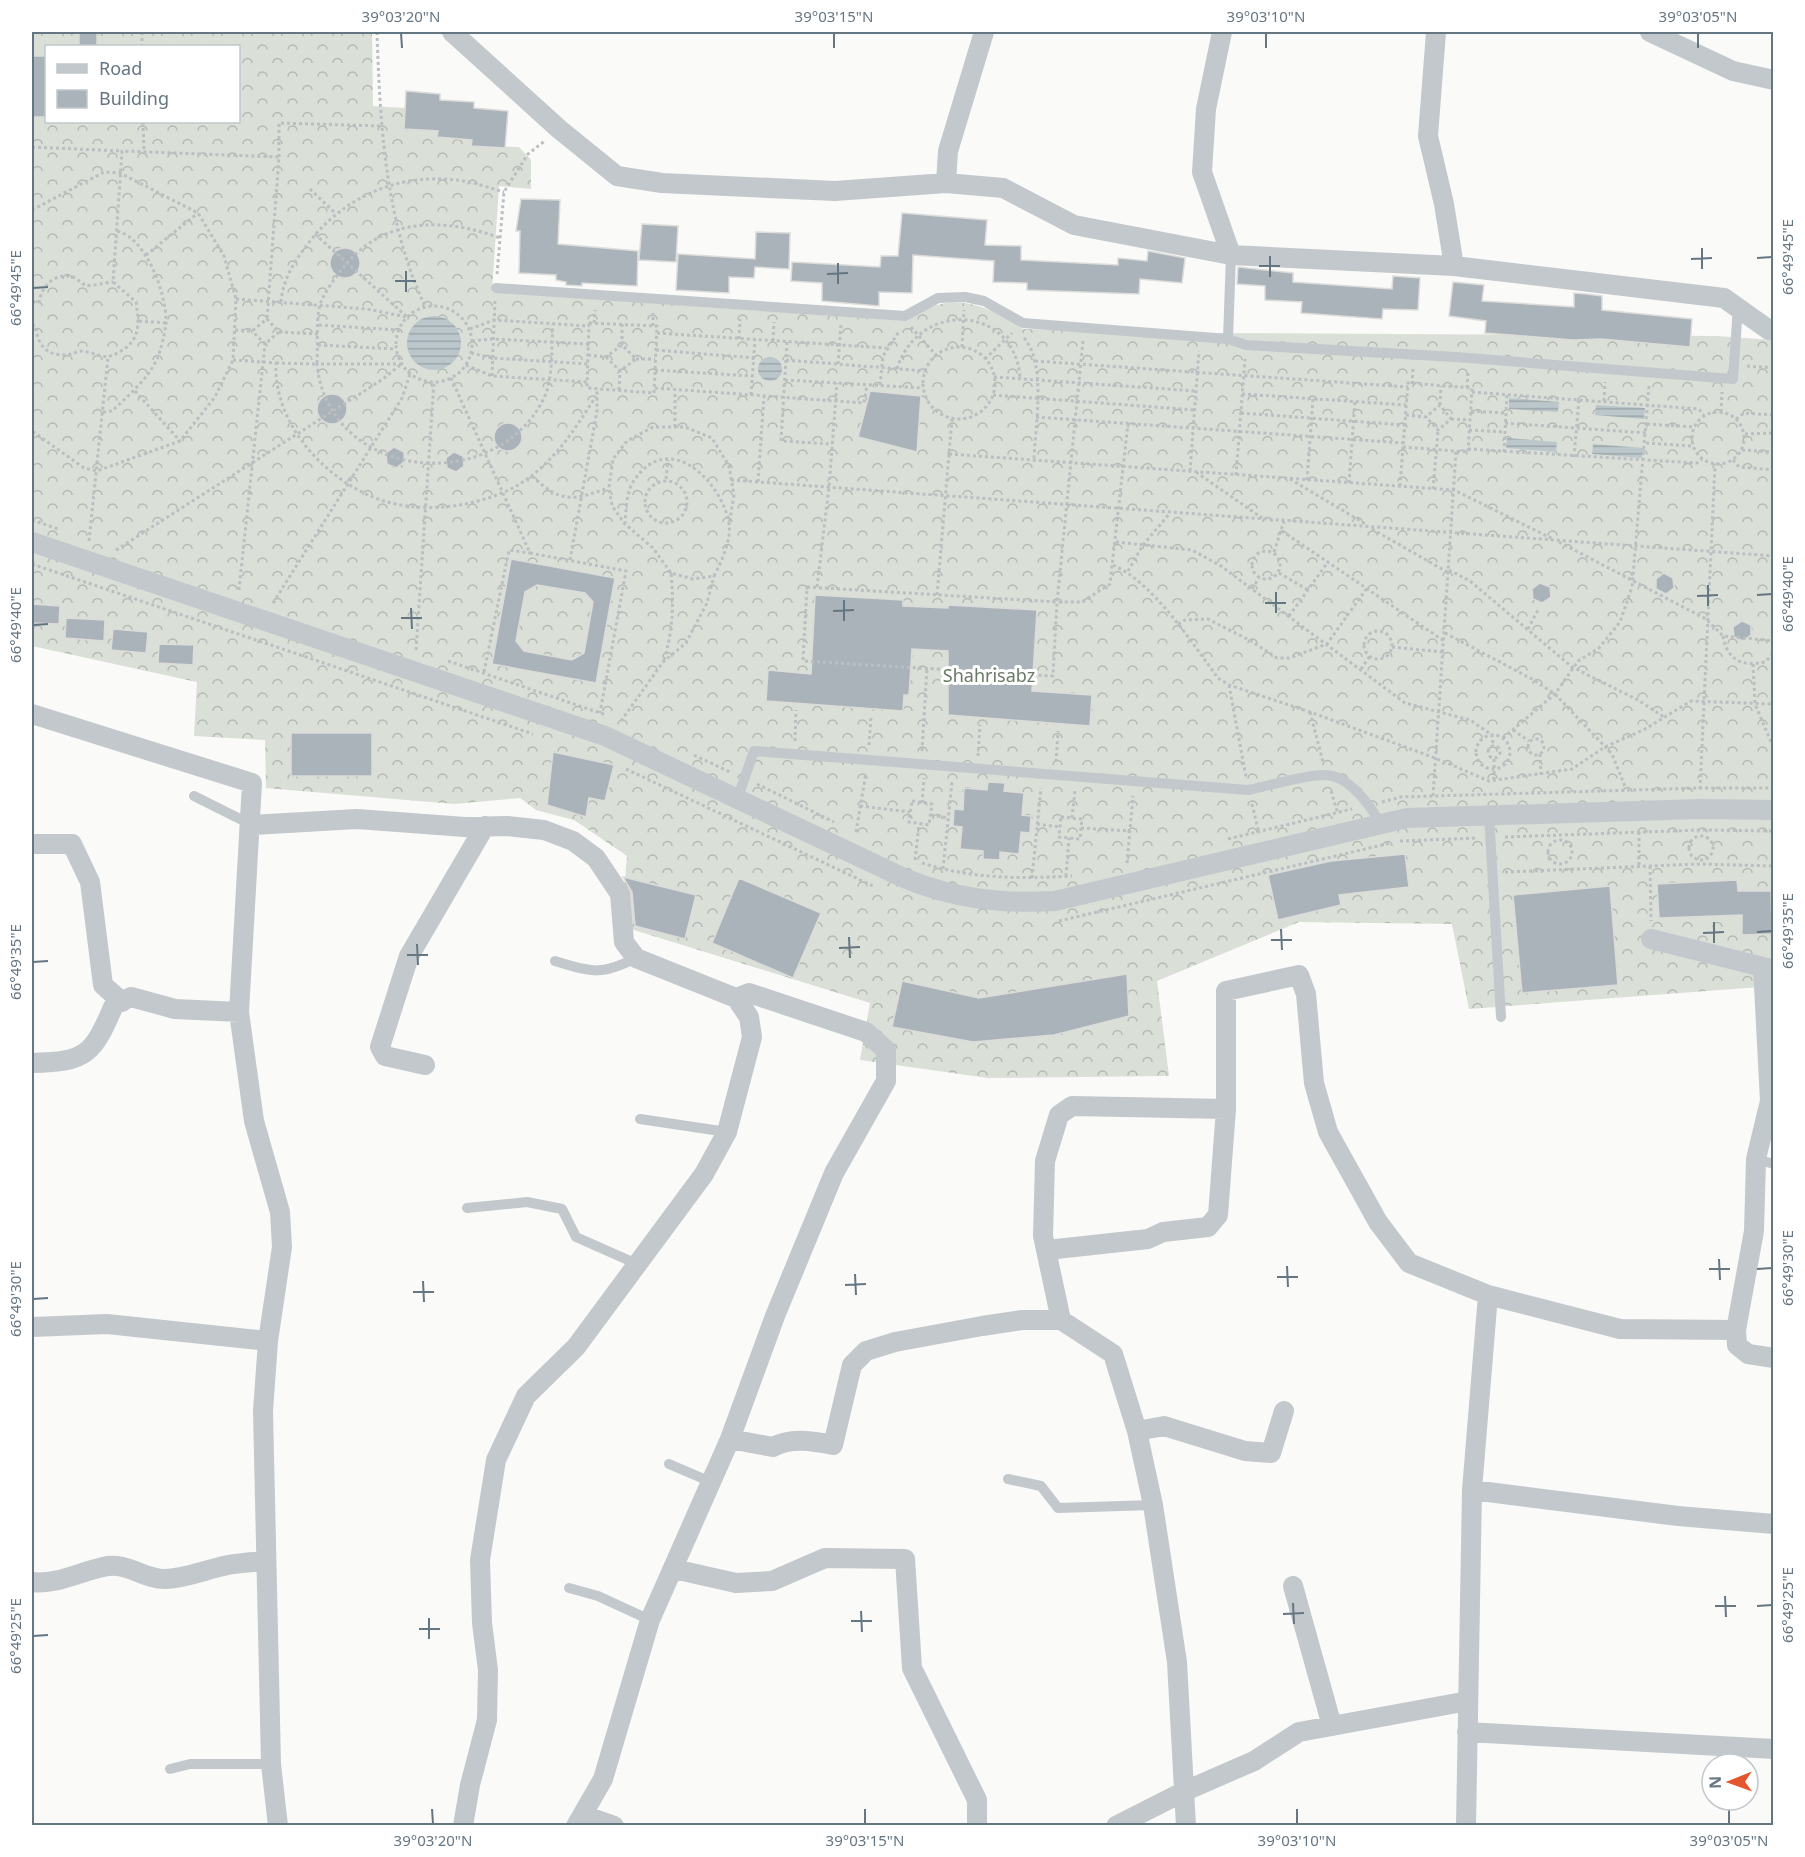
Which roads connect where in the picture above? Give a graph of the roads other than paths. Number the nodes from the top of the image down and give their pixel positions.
1 (452, 32) edge
2 (984, 32) edge
3 (1222, 32) edge
4 (1436, 32) edge
5 (1650, 32) edge
6 (1773, 80) edge
7 (946, 183) junction
8 (1231, 255) junction
9 (1454, 266) junction
10 (496, 288) road end
11 (1738, 306) junction
12 (1773, 331) edge
13 (1228, 339) junction
14 (32, 542) edge
15 (32, 714) edge
16 (194, 796) dead end
17 (738, 797) junction
18 (1773, 810) edge
19 (1489, 815) junction
20 (1380, 823) junction
21 (252, 825) junction
22 (485, 826) junction
23 (32, 844) edge
24 (1651, 939) road end
25 (636, 958) junction
26 (555, 961) dead end
27 (1768, 968) edge
28 (736, 998) junction
29 (122, 1002) junction
30 (239, 1012) junction
31 (1501, 1017) dead end
32 (32, 1063) edge
33 (425, 1065) dead end
34 (1226, 1109) junction
35 (640, 1119) dead end
36 (727, 1132) junction
37 (1765, 1162) edge
38 (467, 1208) dead end
39 (1047, 1250) junction
40 (638, 1264) junction
41 (1488, 1295) junction
42 (1061, 1320) junction
43 (32, 1328) edge
44 (1736, 1330) junction
45 (268, 1341) junction
46 (1773, 1358) edge
47 (1284, 1411) dead end
48 (1137, 1431) junction
49 (730, 1439) junction
50 (669, 1464) dead end
51 (1008, 1479) dead end
52 (711, 1482) junction
53 (1472, 1490) junction
54 (1153, 1505) junction
55 (1773, 1524) edge
56 (265, 1561) junction
57 (674, 1569) junction
58 (32, 1582) edge
59 (1293, 1586) dead end
60 (569, 1588) dead end
61 (650, 1620) junction
62 (1468, 1701) junction
63 (1332, 1726) junction
64 (1467, 1732) junction
65 (1773, 1749) edge
66 (271, 1764) junction
67 (170, 1769) dead end
68 (1185, 1791) junction
69 (580, 1820) edge
70 (278, 1826) edge
71 (463, 1826) edge
72 (614, 1826) edge
73 (977, 1826) edge
74 (1116, 1826) edge
75 (1186, 1826) edge
76 (1466, 1826) edge

1 - 7 street
2 - 7 street
3 - 8 street
4 - 9 street
5 - 6 street
7 - 8 street
8 - 9 street
8 - 13 lane
9 - 11 street
10 - 13 lane
11 - 12 street
11 - 13 lane
14 - 17 street
15 - 21 street
16 - 21 lane
17 - 20 street
17 - 20 lane
18 - 19 street
19 - 20 street
19 - 31 lane
21 - 22 street
21 - 30 street
22 - 25 street
22 - 33 street
23 - 29 street
24 - 27 street
25 - 26 lane
25 - 28 street
27 - 37 street
28 - 36 street
28 - 49 street
29 - 30 street
29 - 32 street
30 - 45 street
34 - 39 street
34 - 39 street
34 - 41 street
35 - 36 lane
36 - 40 street
37 - 44 street
38 - 40 lane
39 - 42 street
40 - 71 street
41 - 44 street
41 - 53 street
42 - 48 street
42 - 49 street
43 - 45 street
44 - 46 street
45 - 56 street
47 - 48 street
48 - 54 street
49 - 52 street
50 - 52 lane
51 - 54 lane
52 - 57 street
53 - 55 street
53 - 62 street
54 - 68 street
56 - 58 street
56 - 66 street
57 - 61 street
57 - 73 street
59 - 63 street
60 - 61 lane
61 - 69 street
62 - 63 street
62 - 64 street
63 - 68 street
64 - 65 street
64 - 76 street
66 - 67 lane
66 - 70 street
68 - 74 street
68 - 75 street
69 - 72 street

